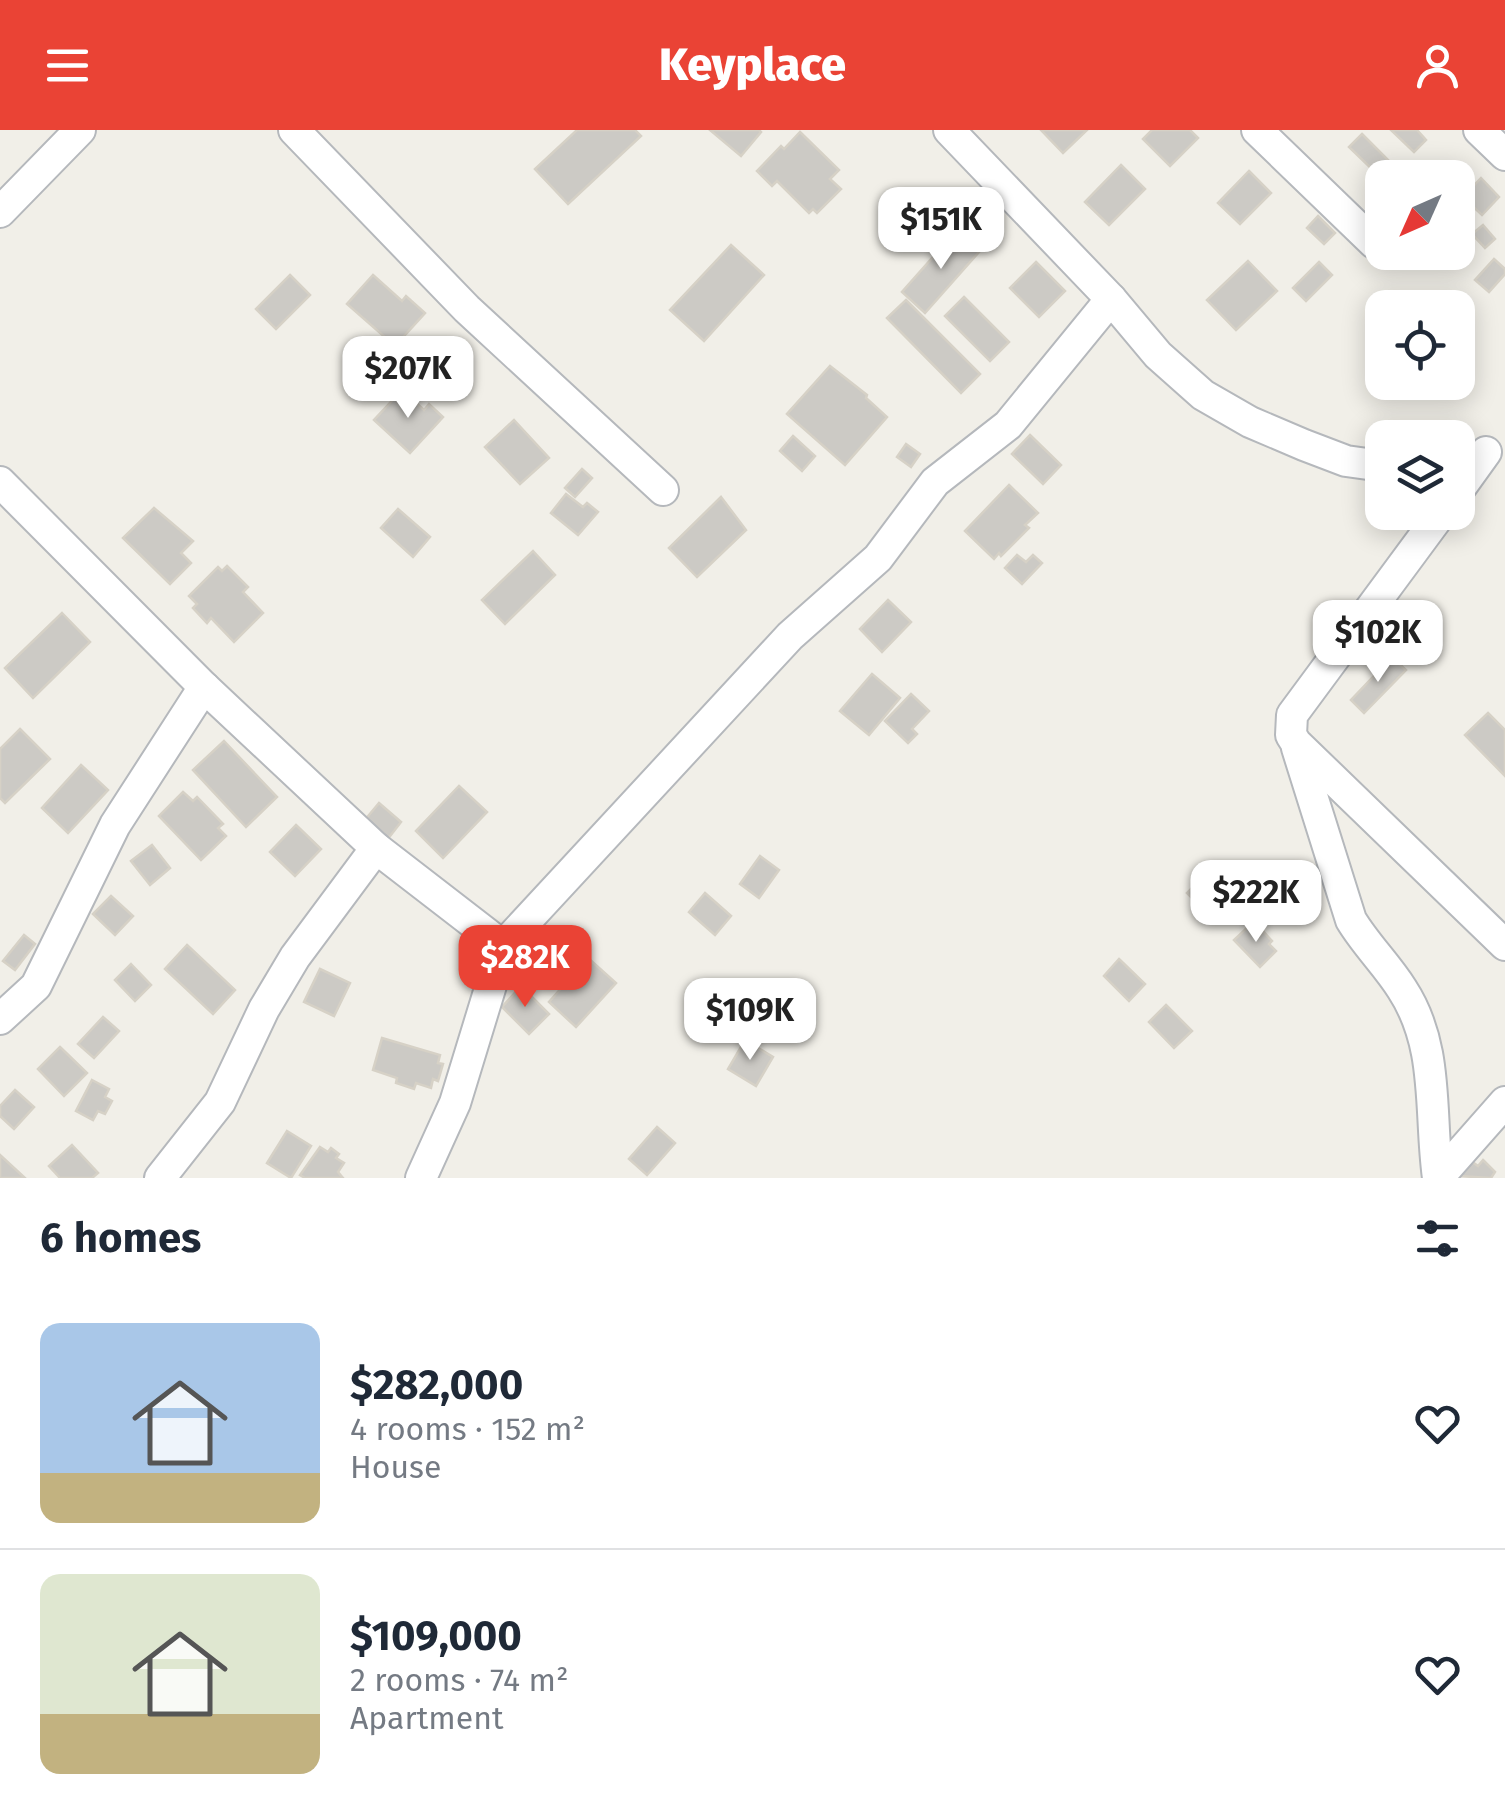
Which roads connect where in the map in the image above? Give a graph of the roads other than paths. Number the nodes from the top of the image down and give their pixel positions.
1 (80, 130) edge
2 (294, 130) edge
3 (949, 130) edge
4 (1258, 130) edge
5 (1479, 130) edge
6 (1505, 155) edge
7 (0, 212) edge
8 (1365, 234) edge
9 (1111, 299) junction
10 (1365, 464) edge
11 (0, 482) edge
12 (663, 490) dead end
13 (1429, 530) edge
14 (204, 687) junction
15 (1296, 743) junction
16 (376, 848) junction
17 (1505, 945) edge
18 (503, 946) junction
19 (0, 1019) edge
20 (1505, 1102) edge
21 (160, 1178) edge
22 (421, 1178) edge
23 (1438, 1178) edge

1 - 7 street
2 - 12 street
3 - 9 street
4 - 8 street
5 - 6 street
9 - 10 street
9 - 18 street
11 - 14 street
13 - 15 street
14 - 16 street
14 - 19 street
15 - 17 street
15 - 23 street
16 - 18 street
16 - 21 street
18 - 22 street
20 - 23 street

